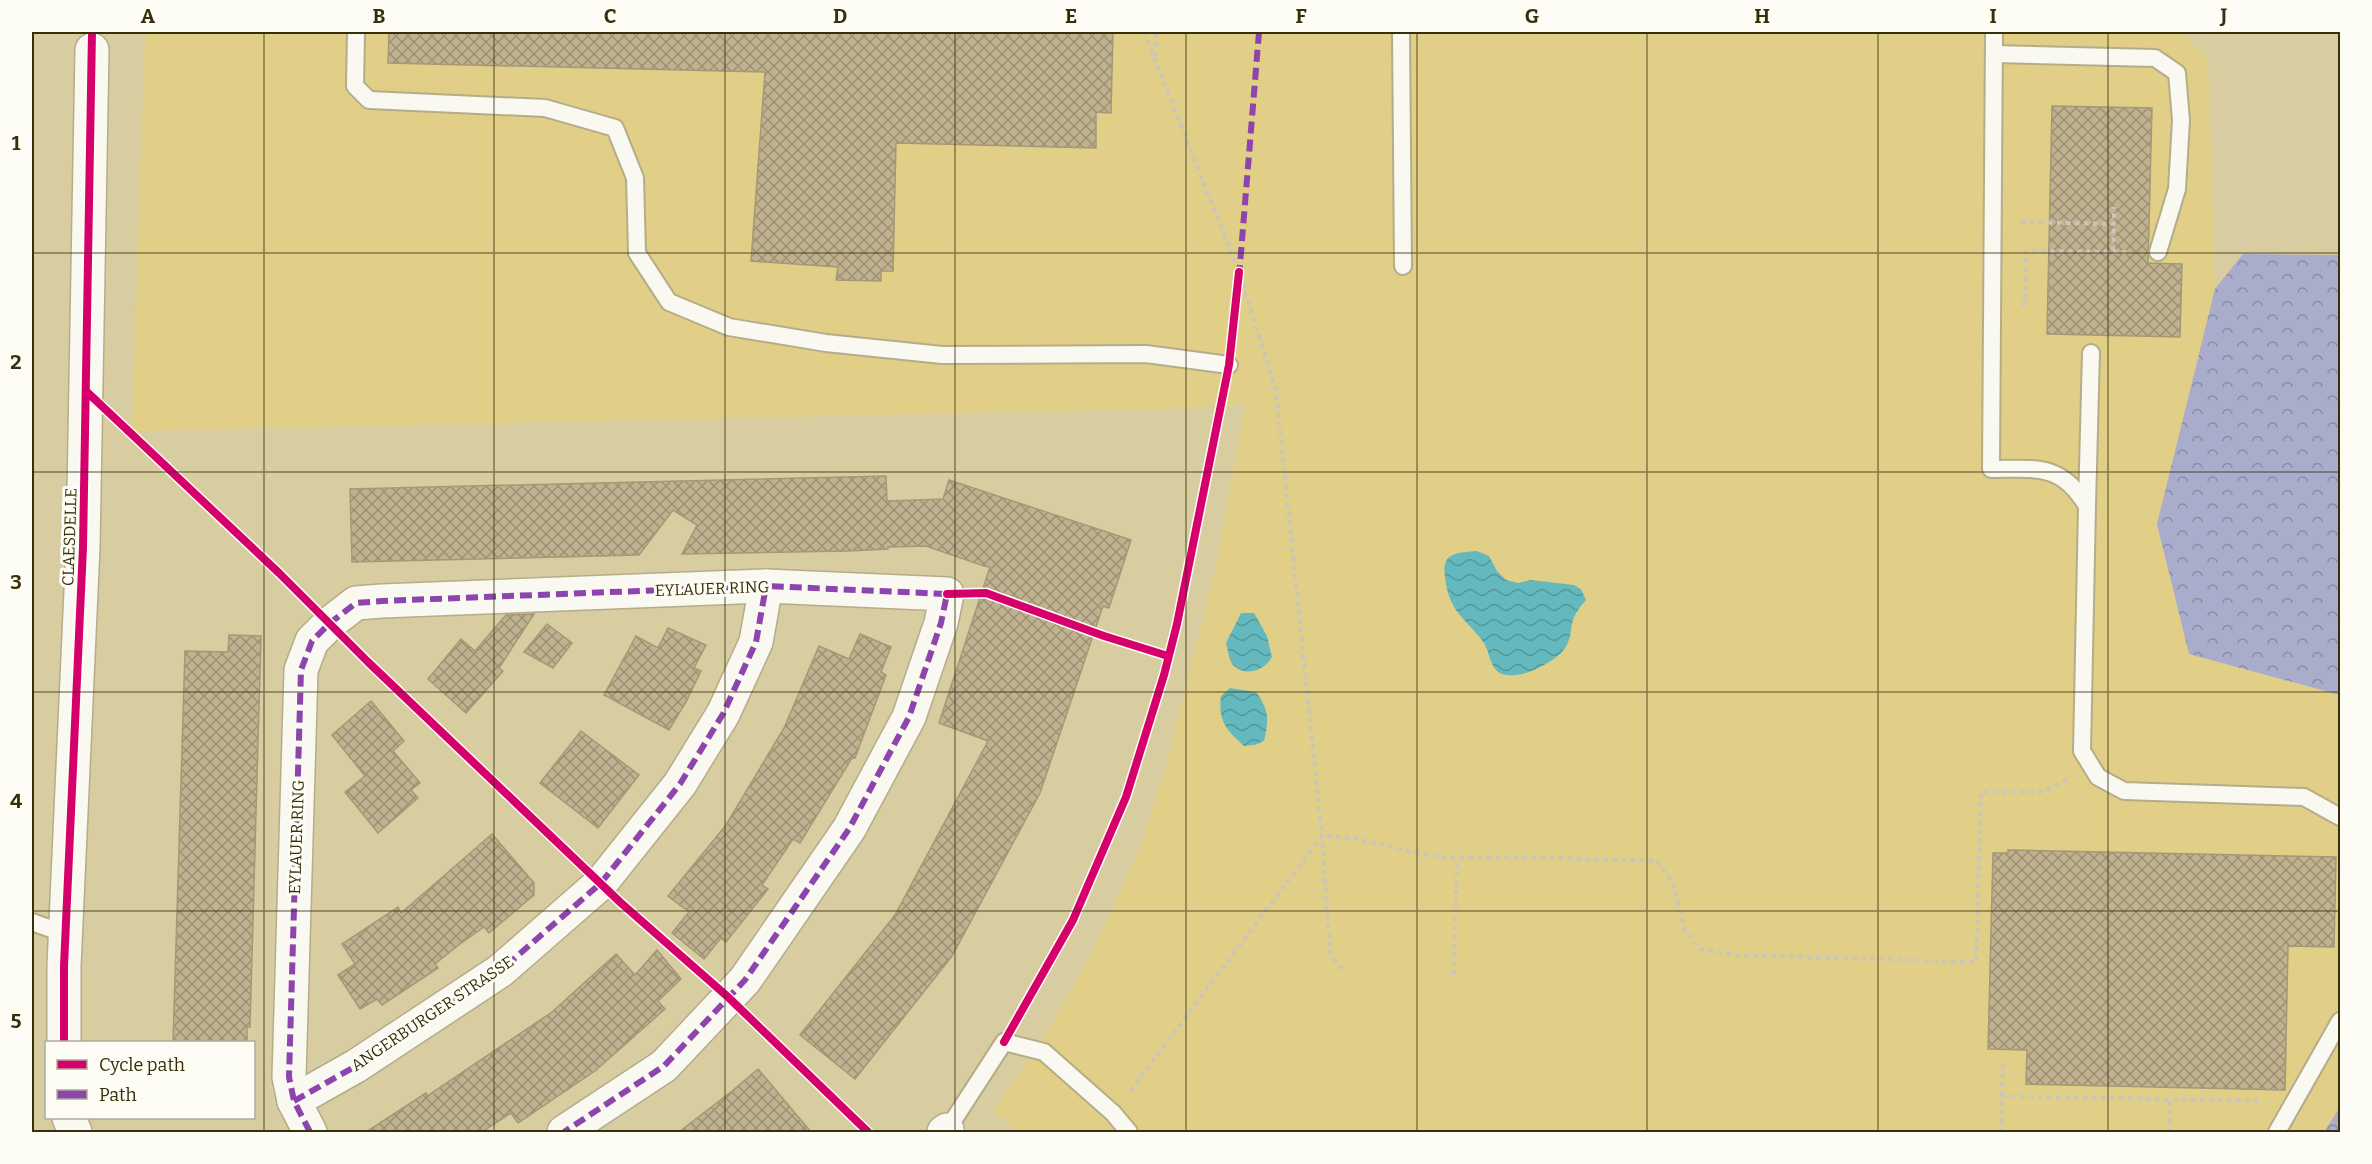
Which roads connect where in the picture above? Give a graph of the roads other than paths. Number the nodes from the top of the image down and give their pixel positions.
1 (356, 32) edge
2 (1401, 32) edge
3 (1994, 32) edge
4 (92, 41) edge
5 (1995, 54) junction
6 (2158, 252) road end
7 (1404, 266) dead end
8 (2091, 353) dead end
9 (1229, 365) dead end
10 (2087, 506) junction
11 (766, 586) junction
12 (2340, 817) edge
13 (32, 922) edge
14 (65, 934) junction
15 (2340, 1021) edge
16 (64, 1041) edge
17 (294, 1101) junction
18 (310, 1132) edge
19 (564, 1132) edge
20 (947, 1132) edge
21 (1129, 1132) edge
22 (2277, 1132) edge

1 - 9 lane
2 - 7 lane
3 - 5 lane
4 - 14 street, CLAESDELLE
5 - 6 lane
5 - 10 lane
8 - 10 lane
10 - 12 lane
11 - 17 street, ANGERBURGER STRASSE
11 - 17 street, EYLAUER RING
11 - 19 street, EYLAUER RING
13 - 14 lane
14 - 16 street, CLAESDELLE
15 - 22 lane
17 - 18 street, EYLAUER RING
20 - 21 lane

